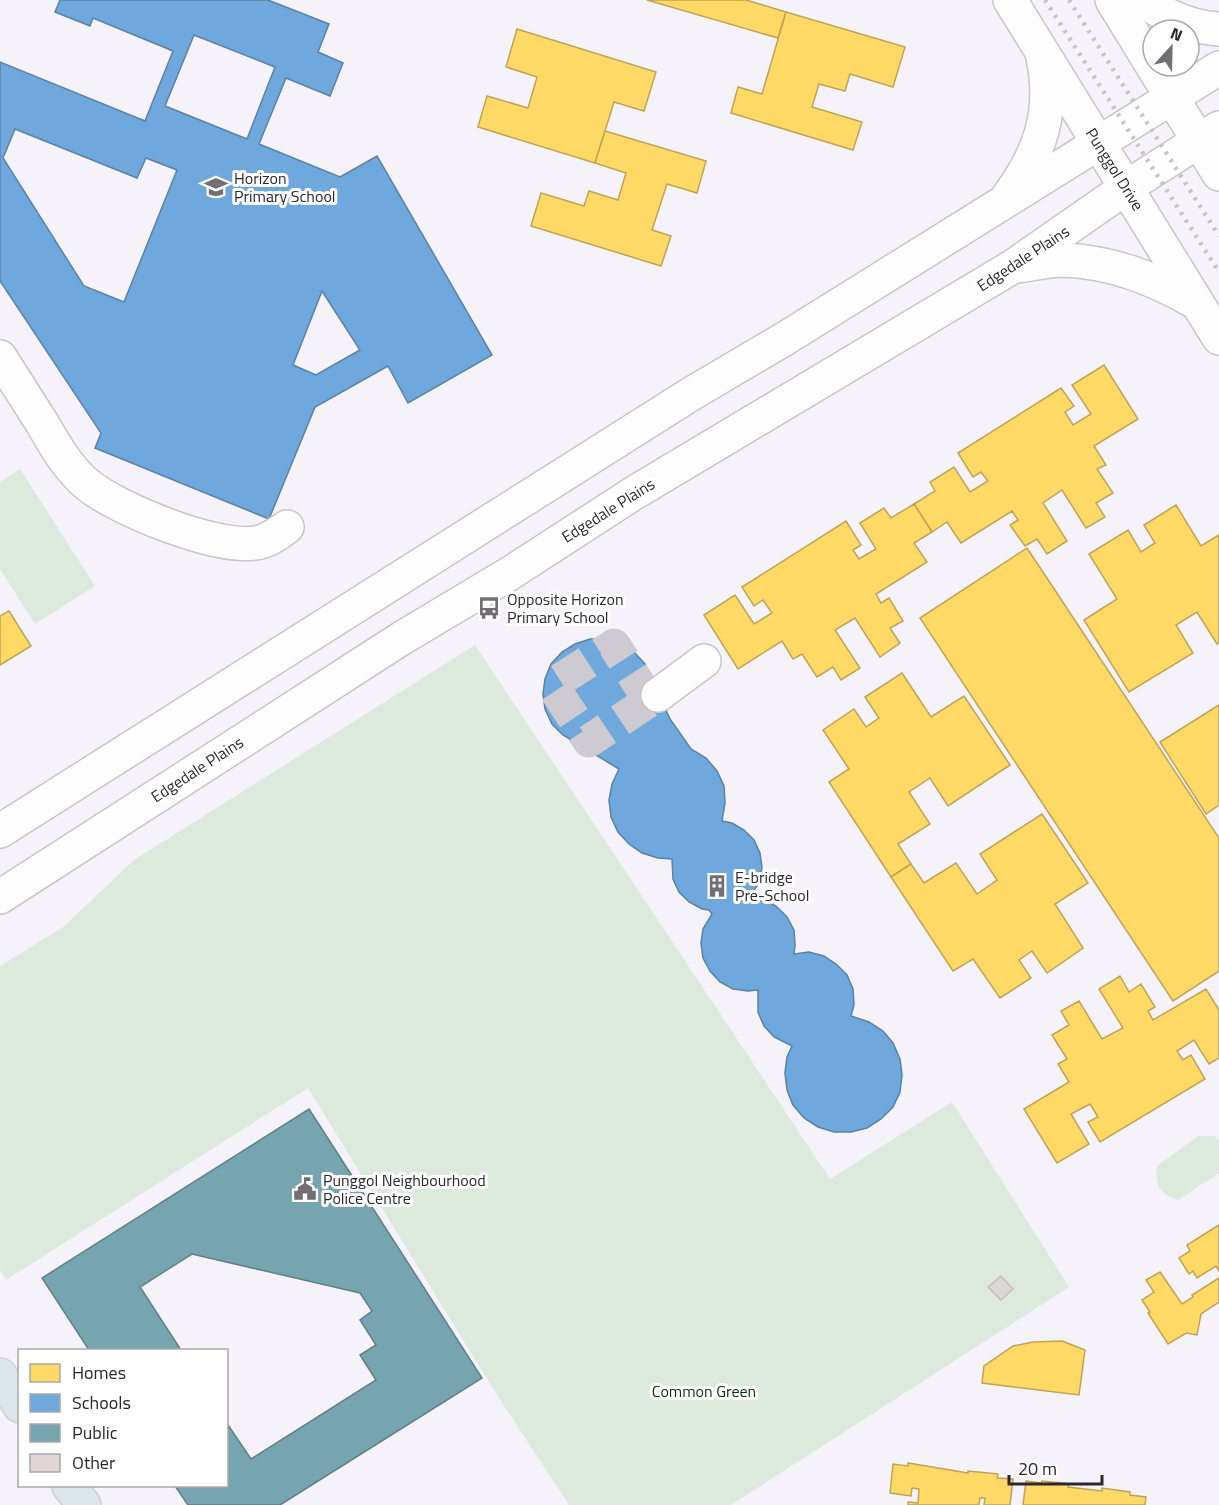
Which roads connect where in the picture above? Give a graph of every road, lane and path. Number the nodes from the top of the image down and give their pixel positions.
1 (1010, 0) edge
2 (1112, 0) edge
3 (1141, 0) edge
4 (1219, 29) edge
5 (1041, 50) junction
6 (1219, 68) edge
7 (1172, 97) junction
8 (1210, 135) edge
9 (1098, 142) junction
10 (1219, 174) edge
11 (1127, 187) junction
12 (1003, 204) junction
13 (1012, 267) junction
14 (1196, 303) junction
15 (1219, 338) edge
16 (0, 357) edge
17 (287, 527) dead end
18 (704, 661) dead end
19 (658, 696) tunnel mouth
20 (0, 831) edge
21 (0, 897) edge
22 (0, 1375) edge
23 (18, 1403) edge
24 (70, 1487) edge
25 (84, 1505) edge

1 - 5 street, Punggol Drive
2 - 7 street
3 - 4 street
5 - 9 street, Punggol Drive
5 - 12 street
6 - 7 street
7 - 8 street
7 - 9 street
8 - 10 street
8 - 11 street, Edgedale Plains
9 - 11 street, Punggol Drive
9 - 12 street
11 - 13 street, Edgedale Plains
11 - 14 street, Punggol Drive
12 - 20 street
13 - 14 street
13 - 21 street, Edgedale Plains
14 - 15 street, Punggol Drive
16 - 17 street
18 - 19 street
22 - 23 main road
24 - 25 main road

